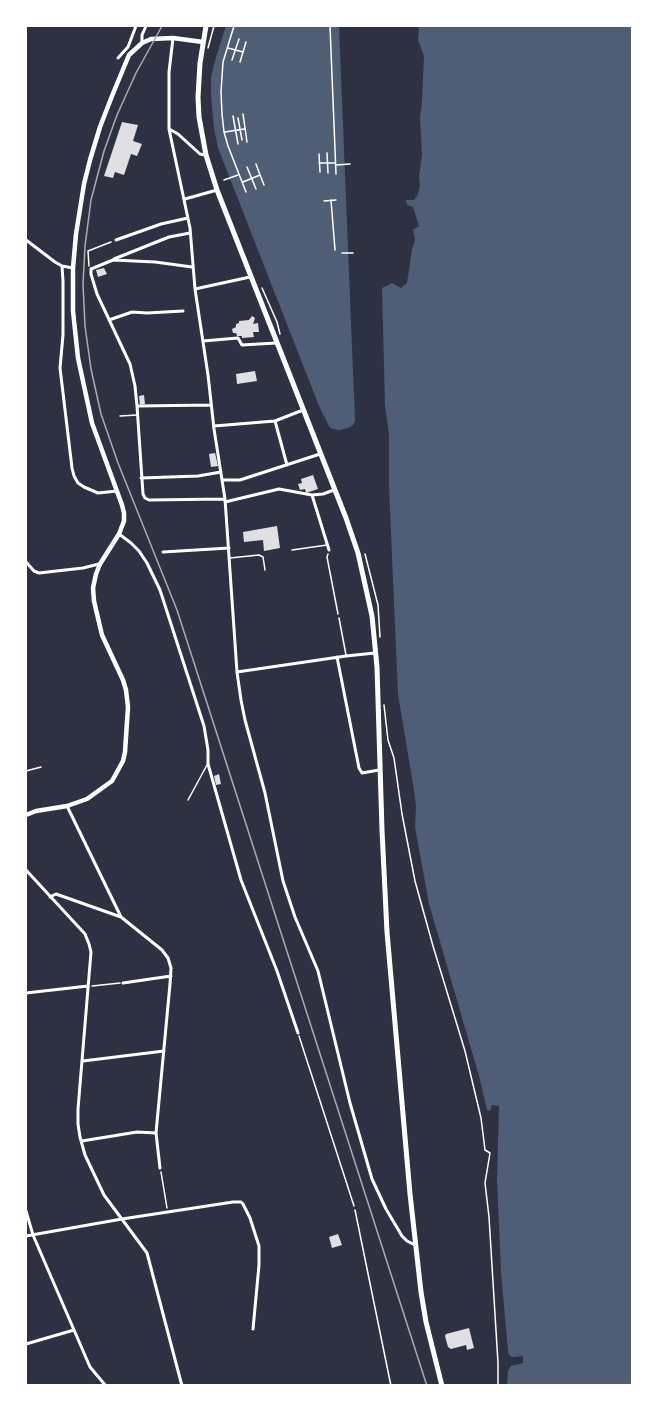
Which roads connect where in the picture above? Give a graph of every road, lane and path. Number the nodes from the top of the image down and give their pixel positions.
1 (136, 26) edge
2 (146, 26) edge
3 (206, 26) edge
4 (214, 26) edge
5 (234, 26) edge
6 (330, 26) edge
7 (173, 38) junction
8 (239, 39) dead end
9 (203, 42) junction
10 (246, 42) dead end
11 (142, 43) junction
12 (227, 47) junction
13 (236, 50) junction
14 (243, 52) junction
15 (207, 54) dead end
16 (118, 58) dead end
17 (232, 60) dead end
18 (240, 62) dead end
19 (243, 114) dead end
20 (233, 116) dead end
21 (238, 118) dead end
22 (169, 129) junction
23 (240, 129) junction
24 (245, 129) junction
25 (235, 130) junction
26 (224, 132) junction
27 (242, 140) dead end
28 (247, 141) dead end
29 (238, 144) dead end
30 (327, 153) dead end
31 (206, 154) junction
32 (319, 154) dead end
33 (320, 163) junction
34 (328, 163) junction
35 (255, 164) dead end
36 (336, 164) junction
37 (350, 164) dead end
38 (247, 167) dead end
39 (320, 172) dead end
40 (328, 173) dead end
41 (336, 174) dead end
42 (239, 175) junction
43 (260, 175) junction
44 (252, 178) junction
45 (224, 180) dead end
46 (242, 182) junction
47 (264, 185) dead end
48 (256, 189) dead end
49 (217, 190) junction
50 (246, 192) dead end
51 (185, 199) junction
52 (331, 200) junction
53 (336, 200) dead end
54 (324, 201) dead end
55 (188, 218) junction
56 (191, 233) junction
57 (26, 240) edge
58 (116, 240) joint
59 (335, 250) dead end
60 (342, 253) dead end
61 (353, 253) dead end
62 (113, 260) junction
63 (62, 266) junction
64 (192, 267) junction
65 (73, 268) junction
66 (91, 269) junction
67 (252, 277) junction
68 (260, 285) dead end
69 (195, 289) junction
70 (183, 311) dead end
71 (109, 320) junction
72 (279, 340) junction
73 (203, 341) junction
74 (211, 405) junction
75 (137, 406) junction
76 (304, 410) junction
77 (138, 415) junction
78 (120, 416) dead end
79 (274, 422) junction
80 (214, 426) junction
81 (322, 453) junction
82 (286, 465) junction
83 (221, 472) junction
84 (141, 478) junction
85 (222, 480) junction
86 (334, 490) junction
87 (117, 491) junction
88 (312, 495) junction
89 (225, 501) junction
90 (120, 534) junction
91 (328, 544) junction
92 (229, 548) junction
93 (362, 549) dead end
94 (292, 550) dead end
95 (329, 550) dead end
96 (163, 552) dead end
97 (327, 557) dead end
98 (230, 558) junction
99 (26, 562) edge
100 (100, 564) junction
101 (265, 570) dead end
102 (339, 618) joint
103 (380, 644) dead end
104 (376, 653) junction
105 (346, 656) junction
106 (337, 657) junction
107 (237, 672) junction
108 (384, 701) dead end
109 (208, 764) junction
110 (41, 767) dead end
111 (380, 770) junction
112 (26, 771) edge
113 (189, 800) dead end
114 (67, 806) junction
115 (26, 815) edge
116 (26, 870) edge
117 (50, 897) junction
118 (122, 917) junction
119 (171, 976) junction
120 (123, 982) joint
121 (88, 986) junction
122 (26, 993) edge
123 (298, 1033) joint
124 (164, 1051) junction
125 (82, 1061) junction
126 (156, 1133) junction
127 (81, 1141) junction
128 (160, 1168) joint
129 (355, 1210) joint
130 (26, 1211) edge
131 (167, 1212) junction
132 (122, 1219) junction
133 (33, 1234) junction
134 (26, 1236) edge
135 (415, 1246) junction
136 (253, 1329) dead end
137 (74, 1330) junction
138 (26, 1344) edge
139 (105, 1386) edge
140 (182, 1386) edge
141 (391, 1386) edge
142 (442, 1386) edge
143 (498, 1386) edge

1 - 16 street
2 - 11 street
3 - 9 main road
4 - 15 path
5 - 12 path
6 - 36 path
7 - 9 street
7 - 11 street
7 - 22 street
8 - 13 path
9 - 31 main road
10 - 14 path
11 - 65 street
12 - 13 path
12 - 26 path
13 - 14 path
13 - 17 path
14 - 18 path
19 - 24 path
20 - 25 path
21 - 23 path
22 - 31 street
22 - 51 street
23 - 24 path
23 - 25 path
23 - 27 path
24 - 28 path
25 - 26 path
25 - 29 path
26 - 42 path
30 - 34 path
31 - 49 main road
32 - 33 path
33 - 34 path
33 - 39 path
34 - 36 path
34 - 40 path
35 - 43 path
36 - 37 path
36 - 41 path
38 - 44 path
42 - 45 path
42 - 46 path
43 - 44 path
43 - 47 path
44 - 46 path
44 - 48 path
46 - 50 path
49 - 51 street
49 - 67 main road
51 - 55 street
52 - 53 path
52 - 54 path
52 - 59 path
55 - 56 street
55 - 58 street
56 - 62 street
56 - 64 street
57 - 63 street
58 - 66 path
60 - 61 path
62 - 64 street
62 - 66 street
63 - 65 street
63 - 87 street
64 - 69 street
65 - 87 street
66 - 71 street
67 - 69 street
67 - 72 main road
68 - 72 path
69 - 73 street
70 - 71 street
71 - 75 street
72 - 73 street
72 - 76 main road
73 - 74 street
74 - 75 street
74 - 80 street
75 - 77 street
76 - 79 street
76 - 81 main road
77 - 78 lane
77 - 84 street
79 - 80 street
79 - 82 street
80 - 83 street
81 - 82 street
81 - 86 main road
82 - 85 street
83 - 84 street
83 - 85 street
84 - 89 street
85 - 89 street
86 - 88 street
86 - 104 main road
87 - 90 street
88 - 89 street
88 - 91 street
89 - 92 street
90 - 100 street
90 - 109 street
91 - 94 lane
91 - 95 street
92 - 96 street
92 - 98 street
93 - 103 path
97 - 102 path
98 - 101 lane
98 - 107 street
99 - 100 street
100 - 114 street
102 - 105 lane
104 - 105 street
104 - 111 main road
105 - 106 street
106 - 107 street
106 - 111 street
107 - 135 street
108 - 143 path
109 - 113 lane
109 - 123 street
110 - 112 lane
111 - 135 main road
114 - 115 street
114 - 118 street
116 - 117 street
117 - 118 street
117 - 121 street
118 - 119 street
119 - 120 street
119 - 124 street
120 - 121 path
121 - 122 street
121 - 125 street
123 - 129 path
124 - 125 street
124 - 126 street
125 - 127 street
126 - 127 street
126 - 128 street
127 - 132 street
128 - 131 path
129 - 141 lane
130 - 133 street
131 - 132 street
131 - 136 street
132 - 133 street
132 - 140 street
133 - 134 street
133 - 137 street
135 - 142 main road
137 - 138 street
137 - 139 street

